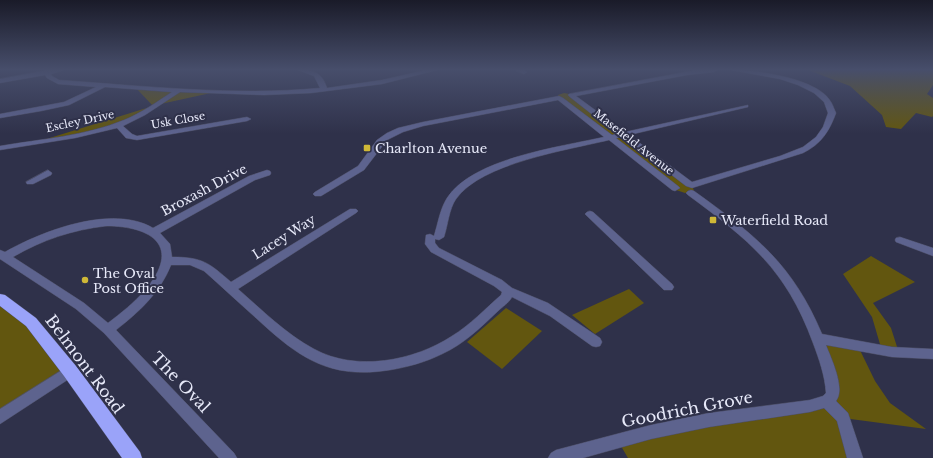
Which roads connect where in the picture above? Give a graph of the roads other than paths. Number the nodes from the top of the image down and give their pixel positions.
1 (94, 91) edge
2 (177, 91) edge
3 (233, 91) edge
4 (271, 91) edge
5 (595, 91) edge
6 (816, 91) edge
7 (572, 96) junction
8 (560, 98) junction
9 (746, 106) dead end
10 (0, 116) edge
11 (247, 118) dead end
12 (118, 125) junction
13 (623, 134) junction
14 (610, 137) junction
15 (0, 148) edge
16 (48, 173) dead end
17 (267, 173) dead end
18 (30, 182) dead end
19 (691, 187) junction
20 (318, 194) dead end
21 (353, 211) dead end
22 (590, 214) dead end
23 (154, 232) junction
24 (900, 240) dead end
25 (933, 252) edge
26 (3, 255) edge
27 (166, 261) junction
28 (668, 287) dead end
29 (231, 288) junction
30 (508, 291) junction
31 (0, 299) edge
32 (108, 330) junction
33 (818, 338) junction
34 (596, 342) dead end
35 (933, 354) edge
36 (70, 371) junction
37 (827, 401) junction
38 (0, 417) edge
39 (133, 458) edge
40 (229, 458) edge
41 (556, 458) edge
42 (855, 458) edge

1 - 10 street
2 - 12 street, Escley Drive
3 - 4 street
5 - 7 street
6 - 19 street
7 - 8 street
7 - 13 street, Masefield Avenue
8 - 14 street, Masefield Avenue
8 - 20 street
9 - 13 street
11 - 12 street, Usk Close
12 - 15 street, Escley Drive
13 - 14 street
13 - 19 street, Masefield Avenue
14 - 19 street, Masefield Avenue
14 - 30 street
16 - 18 street
17 - 23 street, Broxash Drive
19 - 33 street
21 - 29 street, Lacey Way
22 - 28 street
23 - 26 street, The Oval
23 - 27 street
24 - 25 street
26 - 32 street, The Oval
27 - 29 street
27 - 32 street
29 - 30 street
30 - 34 street
31 - 36 highway, Belmont Road
32 - 40 street, The Oval
33 - 35 street
33 - 37 street
36 - 38 street
36 - 39 highway, Belmont Road
37 - 41 street, Goodrich Grove
37 - 42 street

